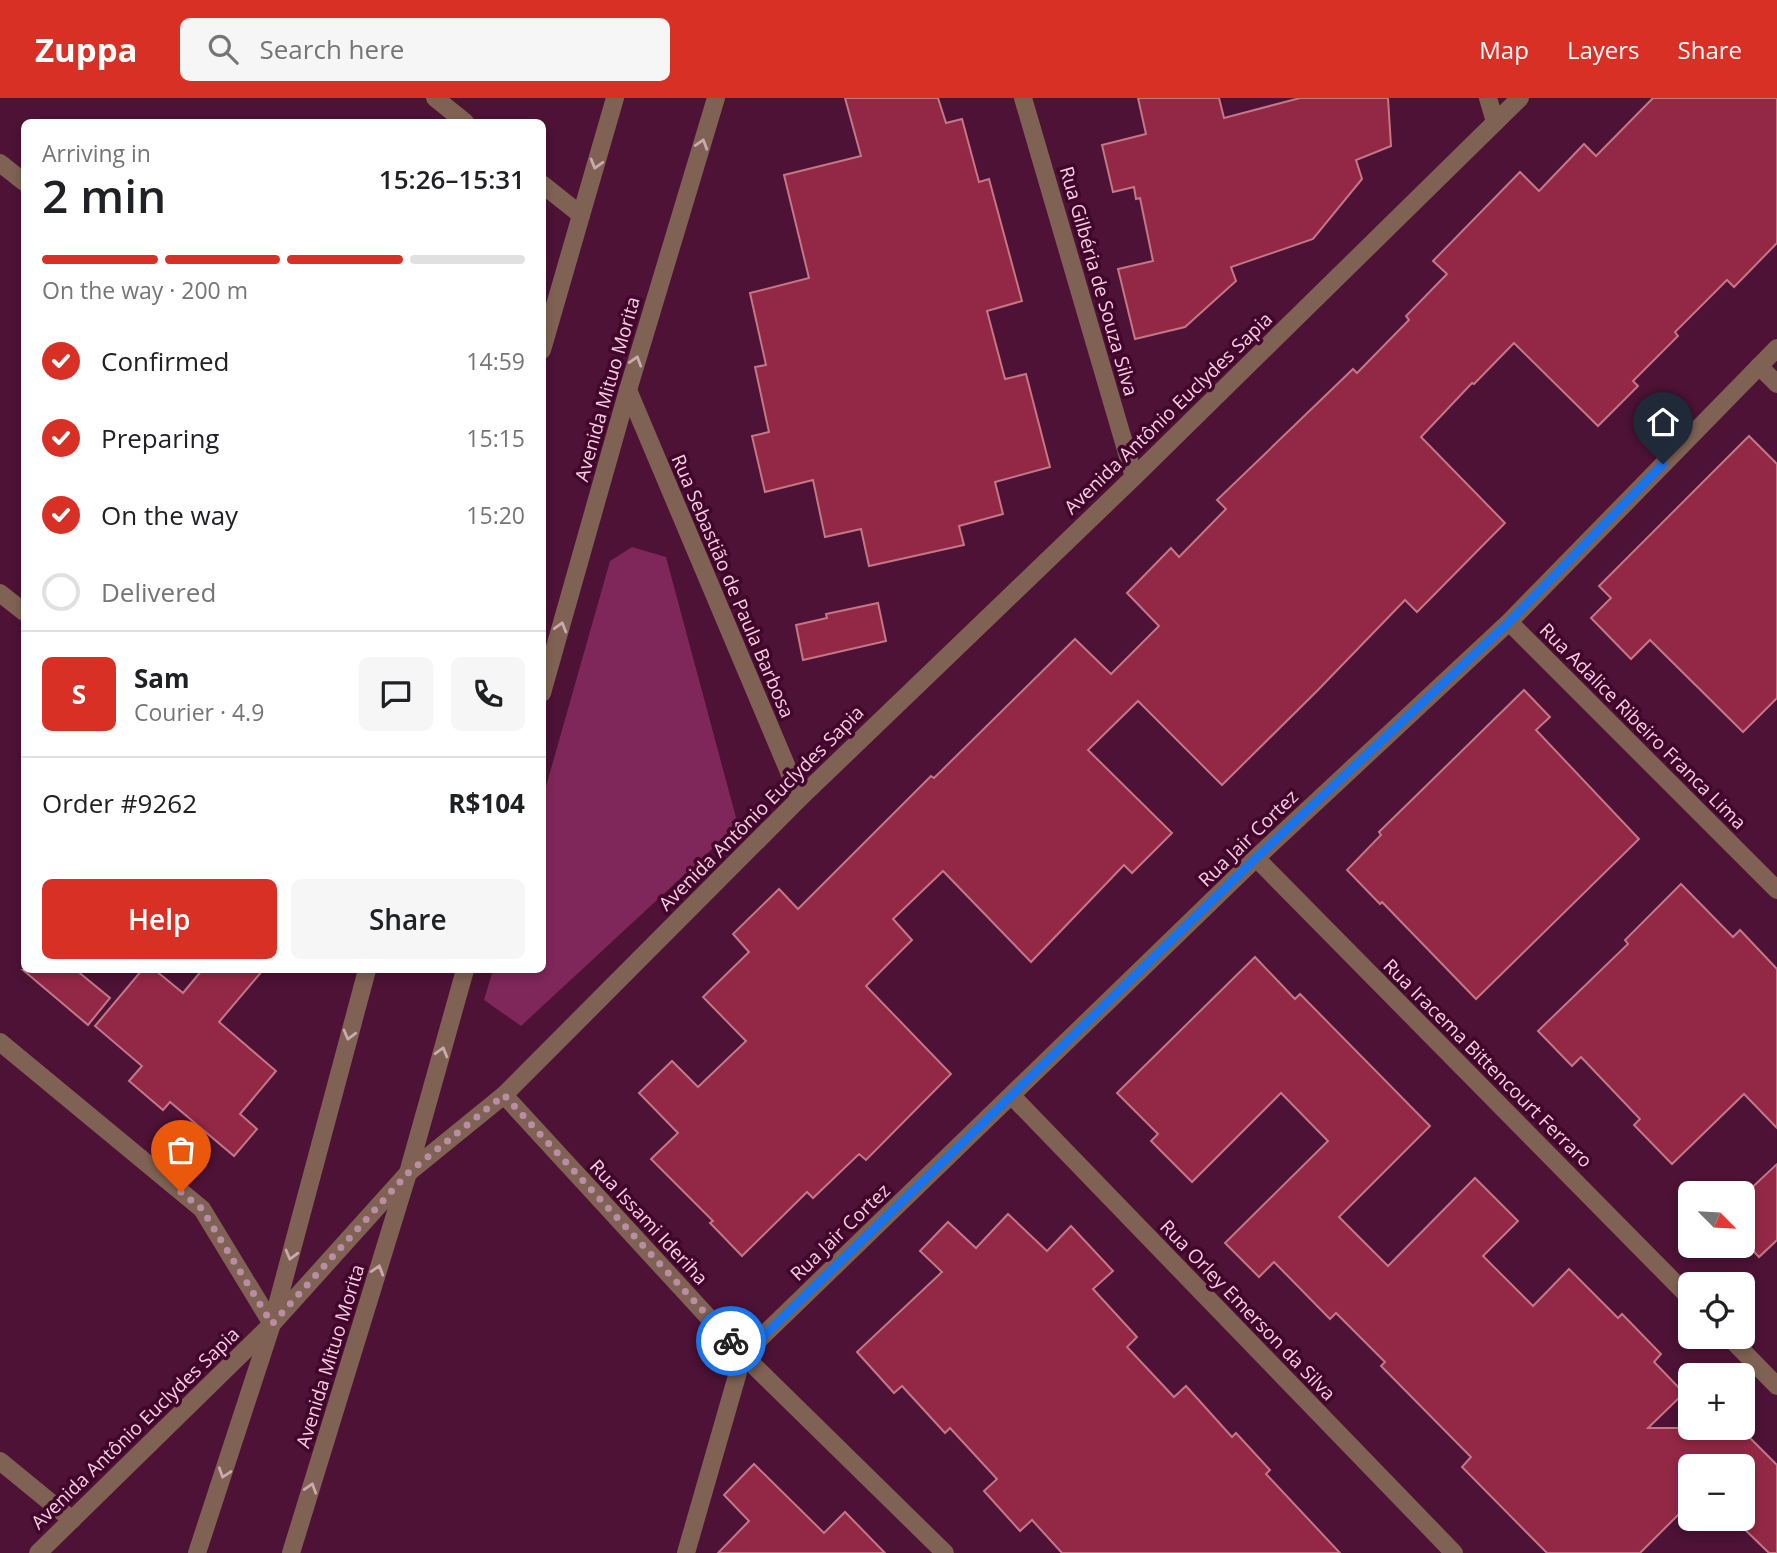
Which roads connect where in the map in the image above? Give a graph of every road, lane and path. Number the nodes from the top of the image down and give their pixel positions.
1 (435, 98) edge
2 (615, 98) edge
3 (716, 98) edge
4 (1023, 98) edge
5 (1488, 98) edge
6 (1520, 98) edge
7 (461, 119) edge
8 (1495, 122) junction
9 (0, 163) edge
10 (21, 180) edge
11 (546, 187) edge
12 (581, 215) junction
13 (546, 336) edge
14 (1777, 348) edge
15 (1759, 366) junction
16 (1777, 384) edge
17 (628, 390) junction
18 (1134, 477) junction
19 (0, 593) edge
20 (21, 610) edge
21 (1509, 622) junction
22 (546, 679) edge
23 (800, 798) junction
24 (1256, 858) junction
25 (1777, 890) edge
26 (366, 973) edge
27 (464, 973) edge
28 (0, 1042) edge
29 (504, 1095) junction
30 (1012, 1096) junction
31 (408, 1173) junction
32 (1678, 1286) edge
33 (272, 1324) junction
34 (1741, 1349) edge
35 (744, 1355) junction
36 (1777, 1386) edge
37 (0, 1461) edge
38 (72, 1520) junction
39 (38, 1553) edge
40 (197, 1553) edge
41 (291, 1553) edge
42 (686, 1553) edge
43 (945, 1553) edge
44 (1454, 1553) edge

1 - 7 street
2 -> 12 street
17 -> 3 street, Avenida Mituo Morita
4 - 18 street, Rua Gilbéria de Souza Silva
5 - 8 street
6 - 8 street, Avenida Antônio Euclydes Sapia
8 - 18 street, Avenida Antônio Euclydes Sapia
9 - 10 street
11 - 12 street
12 - 13 street
14 - 15 street, Rua Jair Cortez
15 - 16 street
15 - 21 street, Rua Jair Cortez
22 -> 17 street, Avenida Mituo Morita
17 - 23 street, Rua Sebastião de Paula Barbosa
18 - 23 street, Avenida Antônio Euclydes Sapia
19 - 20 street
21 - 24 street, Rua Jair Cortez
21 - 25 street, Rua Adalice Ribeiro Franca Lima
23 - 29 street, Avenida Antônio Euclydes Sapia
24 - 30 street, Rua Jair Cortez
24 - 32 street, Rua Iracema Bittencourt Ferraro
26 -> 33 street
31 -> 27 street, Avenida Mituo Morita
28 - 33 street
29 - 31 street, Avenida Antônio Euclydes Sapia
29 - 35 street, Rua Issami Ideriha
30 - 35 street, Rua Jair Cortez
30 - 44 street, Rua Orley Emerson da Silva
31 - 33 street, Avenida Antônio Euclydes Sapia
41 -> 31 street, Avenida Mituo Morita
33 - 38 street, Avenida Antônio Euclydes Sapia
33 -> 40 street
34 - 36 street
35 - 42 street
35 - 43 street, Rua Issami Ideriha
37 - 38 street
38 - 39 street, Avenida Antônio Euclydes Sapia

